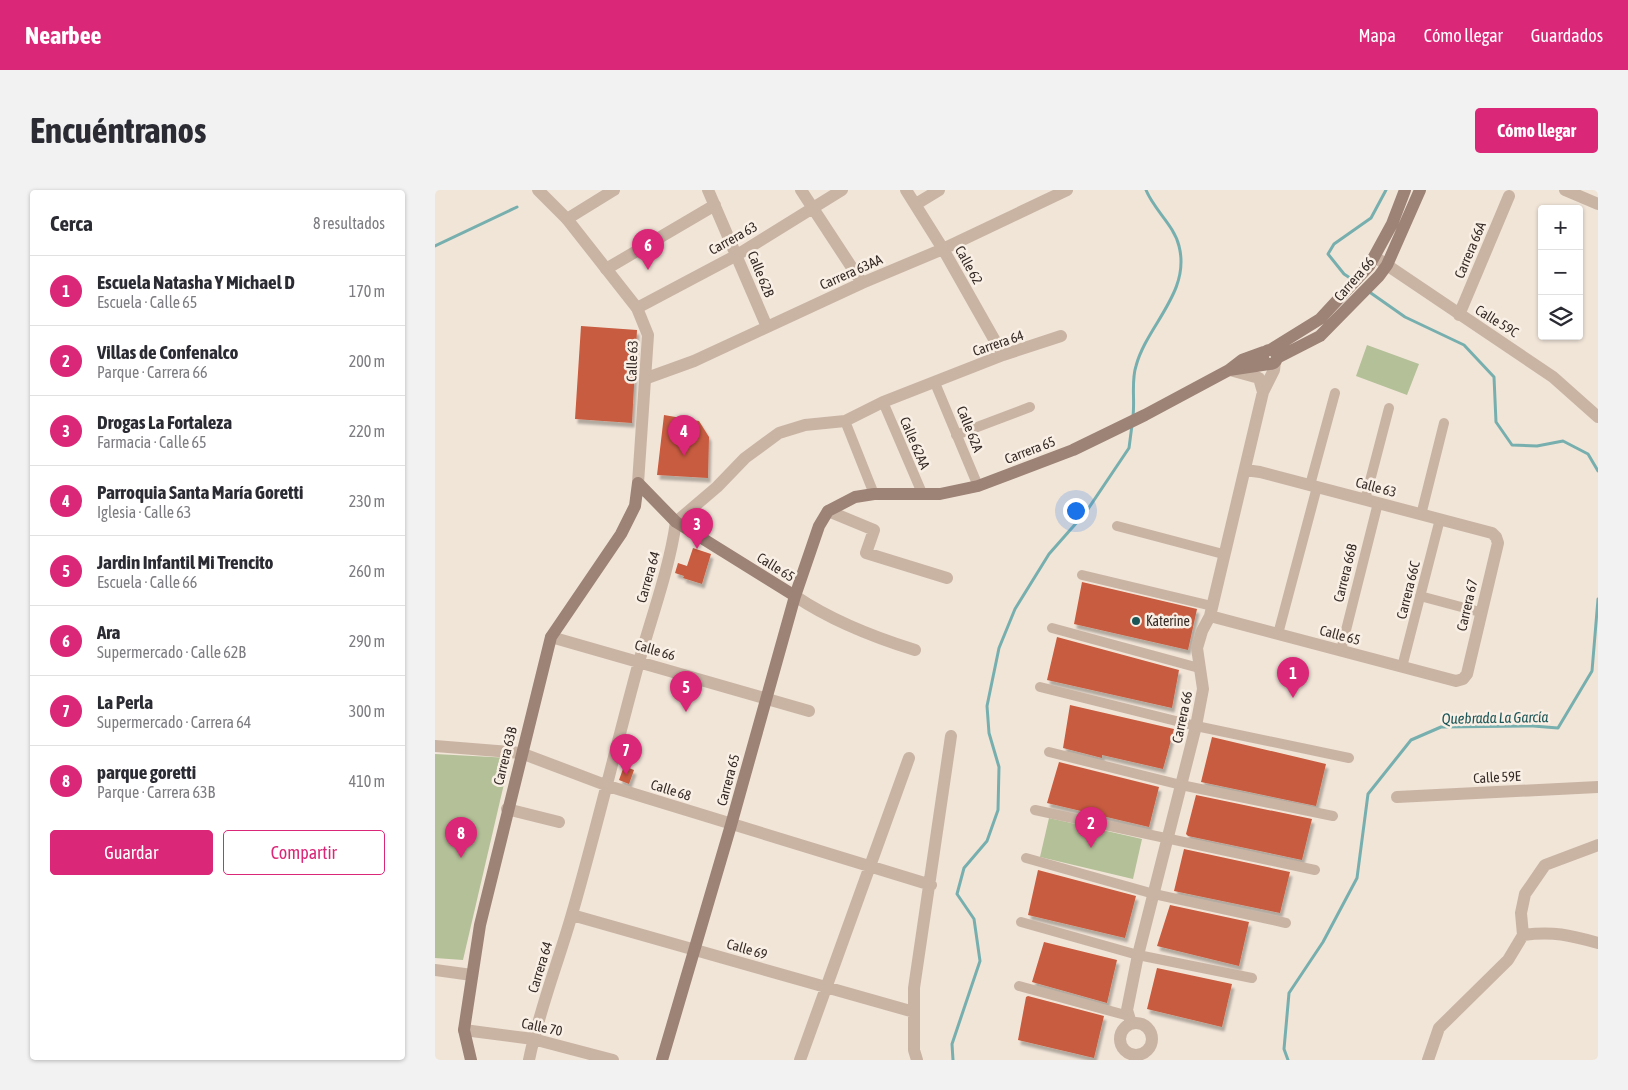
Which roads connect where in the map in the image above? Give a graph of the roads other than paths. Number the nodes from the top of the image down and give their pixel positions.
1 (538, 190) edge
2 (614, 190) edge
3 (708, 190) edge
4 (801, 190) edge
5 (842, 190) edge
6 (906, 190) edge
7 (939, 190) edge
8 (1067, 190) edge
9 (1405, 190) edge
10 (1420, 190) edge
11 (1565, 190) edge
12 (1509, 196) dead end
13 (1593, 198) edge
14 (916, 204) junction
15 (715, 205) junction
16 (814, 209) junction
17 (567, 219) junction
18 (943, 249) junction
19 (737, 254) junction
20 (1372, 261) junction
21 (1387, 265) junction
22 (606, 269) junction
23 (861, 283) junction
24 (637, 308) junction
25 (1459, 315) junction
26 (767, 326) junction
27 (1061, 336) dead end
28 (1003, 355) junction
29 (1271, 357) junction
30 (1229, 370) junction
31 (647, 378) junction
32 (935, 383) junction
33 (1263, 392) junction
34 (1335, 393) dead end
35 (883, 402) junction
36 (1030, 406) dead end
37 (1389, 408) dead end
38 (1598, 417) edge
39 (845, 421) junction
40 (1444, 423) dead end
41 (956, 435) junction
42 (1245, 470) junction
43 (638, 482) junction
44 (978, 486) junction
45 (1313, 486) junction
46 (922, 493) junction
47 (874, 494) junction
48 (1365, 500) junction
49 (1378, 503) junction
50 (828, 511) junction
51 (1421, 515) junction
52 (1440, 520) junction
53 (676, 522) junction
54 (1117, 526) dead end
55 (1497, 537) joint
56 (1223, 554) junction
57 (1082, 575) dead end
58 (947, 578) dead end
59 (795, 596) junction
60 (1421, 596) junction
61 (1211, 611) junction
62 (1480, 612) junction
63 (1051, 628) dead end
64 (1278, 634) junction
65 (551, 637) junction
66 (915, 650) dead end
67 (1341, 650) junction
68 (639, 661) junction
69 (1403, 667) junction
70 (1199, 668) junction
71 (1463, 680) joint
72 (1040, 687) dead end
73 (766, 699) junction
74 (809, 711) dead end
75 (1197, 726) junction
76 (951, 736) dead end
77 (435, 746) edge
78 (1049, 752) dead end
79 (521, 753) junction
80 (909, 758) dead end
81 (1349, 758) dead end
82 (1181, 785) junction
83 (608, 786) junction
84 (1598, 787) edge
85 (1397, 797) dead end
86 (507, 809) junction
87 (1035, 810) dead end
88 (1333, 816) dead end
89 (559, 822) dead end
90 (731, 825) junction
91 (1167, 840) junction
92 (1598, 845) edge
93 (1026, 858) dead end
94 (869, 865) junction
95 (1315, 870) dead end
96 (931, 886) junction
97 (1154, 894) junction
98 (572, 915) junction
99 (1021, 922) dead end
100 (1285, 923) dead end
101 (1523, 935) junction
102 (1598, 943) edge
103 (694, 950) junction
104 (1138, 955) junction
105 (435, 970) edge
106 (472, 975) junction
107 (1252, 978) dead end
108 (1019, 986) dead end
109 (827, 987) junction
110 (914, 1012) junction
111 (1130, 1020) joint
112 (464, 1030) junction
113 (533, 1039) junction
114 (471, 1060) edge
115 (529, 1060) edge
116 (613, 1060) edge
117 (662, 1060) edge
118 (800, 1060) edge
119 (917, 1060) edge
120 (1427, 1060) edge

1 - 17 street, Calle 63
2 - 17 street
3 - 15 street, Calle 62B
4 - 16 street
5 - 16 street, Carrera 63
6 - 14 street, Calle 62
7 - 14 street
8 - 18 street, Carrera 63AA
9 - 20 main road, Carrera 66
10 - 21 main road, Carrera 66
11 - 13 street
12 - 25 street, Carrera 66A
14 - 18 street, Calle 62
15 - 19 street, Calle 62B
15 - 22 street
16 - 19 street, Carrera 63
16 - 23 street
17 - 22 street, Calle 63
18 - 23 street, Carrera 63AA
18 - 28 street, Calle 62
19 - 24 street, Carrera 63
19 - 26 street, Calle 62B
20 - 21 street, Calle 59C
20 - 29 main road, Carrera 66
21 - 25 street, Calle 59C
21 - 29 main road, Carrera 66
22 - 24 street, Calle 63
23 - 26 street, Carrera 63AA
24 - 31 street, Calle 63
25 - 38 street, Calle 59C
26 - 31 street, Carrera 63AA
27 - 28 street, Carrera 64
28 - 32 street, Carrera 64
29 - 30 main road, Carrera 65
29 - 33 street, Carrera 66
30 - 33 street
30 - 44 main road, Carrera 65
31 - 43 street, Calle 63
32 - 35 street, Carrera 64
32 - 41 street, Calle 62A
33 - 42 street, Carrera 66
34 - 45 street
35 - 39 street, Carrera 64
35 - 46 street, Calle 62AA
36 - 41 street
37 - 48 street
39 - 47 street
39 - 53 street, Carrera 64
40 - 51 street
41 - 44 street, Calle 62A
42 - 45 street, Calle 63
42 - 56 street, Carrera 66
43 - 53 main road, Calle 65
43 - 65 main road, Carrera 63B
44 - 46 main road, Carrera 65
45 - 48 street, Calle 63
45 - 64 street
46 - 47 main road, Carrera 65
47 - 50 main road, Carrera 65
48 - 49 street, Calle 63
49 - 51 street, Calle 63
49 - 67 street, Carrera 66B
50 - 58 street
50 - 59 main road, Carrera 65
51 - 52 street, Calle 63
52 - 55 street, Calle 63
52 - 60 street, Carrera 66C
53 - 59 main road, Calle 65
53 - 68 street, Carrera 64
54 - 56 street
55 - 62 street, Carrera 67
56 - 61 street, Carrera 66
57 - 61 street
59 - 66 street, Calle 65
59 - 73 main road, Carrera 65
60 - 62 street
60 - 69 street, Carrera 66C
61 - 64 street, Calle 65
61 - 70 street, Carrera 66
62 - 71 street, Carrera 67
63 - 70 street
64 - 67 street, Calle 65
65 - 68 street, Calle 66
65 - 79 main road, Carrera 63B
67 - 69 street, Calle 65
68 - 73 street, Calle 66
68 - 83 street, Carrera 64
69 - 71 street, Calle 65
70 - 75 street, Carrera 66
72 - 75 street
73 - 74 street, Calle 66
73 - 90 main road, Carrera 65
75 - 81 street
75 - 82 street, Carrera 66
76 - 96 street
77 - 79 street, Calle 68
78 - 82 street
79 - 83 street, Calle 68
79 - 86 main road, Carrera 63B
80 - 94 street
82 - 88 street
82 - 91 street, Carrera 66
83 - 90 street, Calle 68
83 - 98 street, Carrera 64
84 - 85 street, Calle 59E
86 - 89 street
86 - 106 main road, Carrera 63B
87 - 91 street
90 - 94 street, Calle 68
90 - 103 main road, Carrera 65
91 - 95 street
91 - 97 street, Carrera 66
92 - 101 street
93 - 97 street
94 - 96 street, Calle 68
94 - 109 street
96 - 110 street
97 - 100 street
97 - 104 street, Carrera 66
98 - 103 street, Calle 69
98 - 113 street, Carrera 64
99 - 104 street
101 - 102 street
101 - 120 street
103 - 109 street, Calle 69
103 - 117 main road, Carrera 65
104 - 107 street
104 - 111 street, Carrera 66
105 - 106 street
106 - 112 main road, Carrera 63B
108 - 111 street
109 - 110 street, Calle 69
109 - 118 street
110 - 119 street
112 - 113 street, Calle 70
112 - 114 main road, Carrera 63B
113 - 115 street, Carrera 64
113 - 116 street, Calle 70

